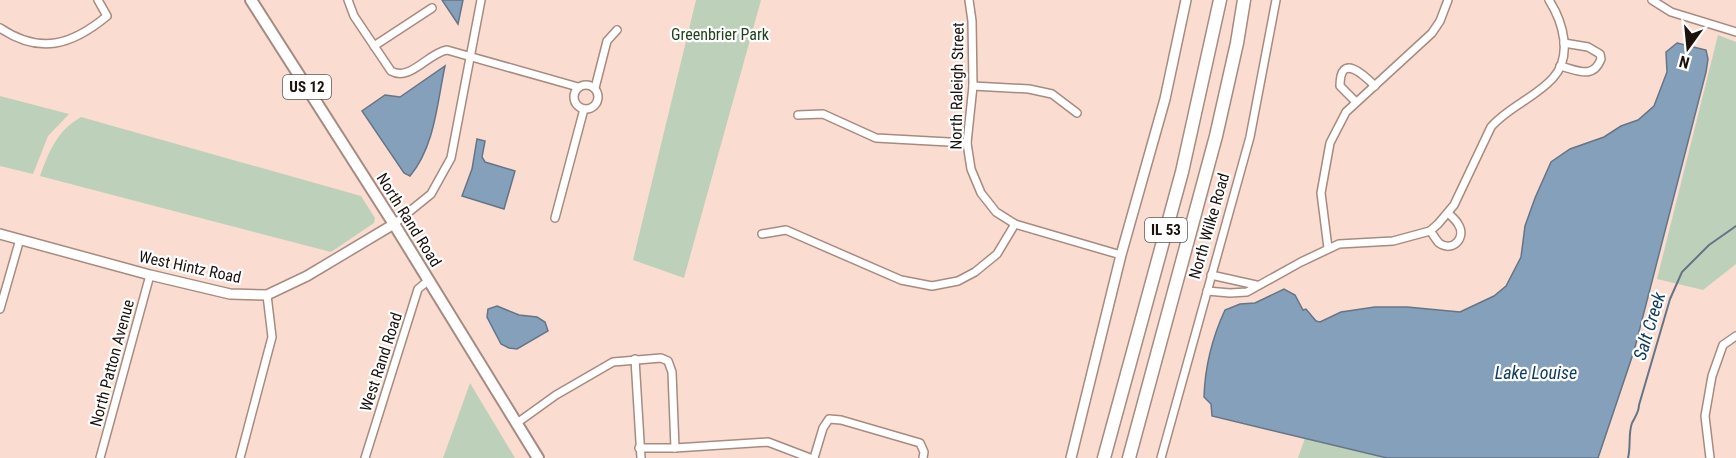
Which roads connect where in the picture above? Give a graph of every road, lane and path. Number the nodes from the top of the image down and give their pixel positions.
1 (98, 0) edge
2 (250, 0) edge
3 (348, 0) edge
4 (480, 0) edge
5 (969, 0) edge
6 (1186, 0) edge
7 (1220, 0) edge
8 (1244, 0) edge
9 (1276, 0) edge
10 (1448, 0) edge
11 (1549, 0) edge
12 (1652, 0) edge
13 (432, 8) dead end
14 (0, 28) edge
15 (617, 30) dead end
16 (1736, 32) edge
17 (1564, 43) junction
18 (374, 46) junction
19 (470, 56) junction
20 (1560, 66) junction
21 (1375, 86) junction
22 (578, 87) junction
23 (973, 87) junction
24 (595, 88) junction
25 (1356, 102) junction
26 (584, 109) junction
27 (1077, 113) dead end
28 (798, 115) dead end
29 (967, 143) junction
30 (1448, 213) junction
31 (555, 218) dead end
32 (394, 224) junction
33 (1015, 224) junction
34 (1430, 231) junction
35 (0, 234) edge
36 (762, 234) dead end
37 (20, 239) junction
38 (1328, 249) junction
39 (1121, 255) junction
40 (150, 275) junction
41 (1211, 275) junction
42 (429, 280) junction
43 (1256, 285) junction
44 (1207, 291) junction
45 (267, 295) junction
46 (0, 309) edge
47 (1736, 336) edge
48 (635, 359) junction
49 (517, 423) junction
50 (639, 448) junction
51 (675, 448) junction
52 (100, 458) edge
53 (240, 458) edge
54 (365, 458) edge
55 (538, 458) edge
56 (640, 458) edge
57 (812, 458) edge
58 (922, 458) edge
59 (1071, 458) edge
60 (1104, 458) edge
61 (1129, 458) edge
62 (1161, 458) edge
63 (1710, 458) edge

1 - 14 street
2 - 32 main road, North Rand Road / US 12
3 - 18 street
4 - 19 street
5 - 23 street, North Raleigh Street
6 - 39 street
7 - 60 highway, IL 53
8 - 61 highway, IL 53
9 - 41 street, North Wilke Road
10 - 21 street
11 - 17 street
12 - 16 street
13 - 18 street
15 - 24 street
17 - 20 street
17 - 20 street
18 - 19 street
19 - 22 street
19 - 32 street
20 - 30 street
21 - 25 street
21 - 25 street
22 - 24 street
22 - 26 street
23 - 27 street
23 - 29 street, North Raleigh Street
24 - 26 street
25 - 38 street
26 - 31 street
28 - 29 street
29 - 33 street, North Raleigh Street
30 - 34 street
30 - 34 street
32 - 42 main road, North Rand Road / US 12
32 - 45 street, West Hintz Road
33 - 36 street
33 - 39 street, North Raleigh Street
34 - 38 street
35 - 37 street, West Hintz Road
37 - 40 street, West Hintz Road
37 - 46 street
38 - 43 street
39 - 59 street
40 - 45 street, West Hintz Road
40 - 52 street, North Patton Avenue
41 - 43 street
41 - 44 street, North Wilke Road
42 - 49 main road, North Rand Road / US 12
42 - 54 street, West Rand Road
43 - 44 street
44 - 62 street, North Wilke Road
45 - 53 street
47 - 63 street
48 - 49 street
48 - 50 street
48 - 51 street
49 - 55 main road, North Rand Road / US 12
50 - 51 street
50 - 56 street
51 - 57 street
57 - 58 street

